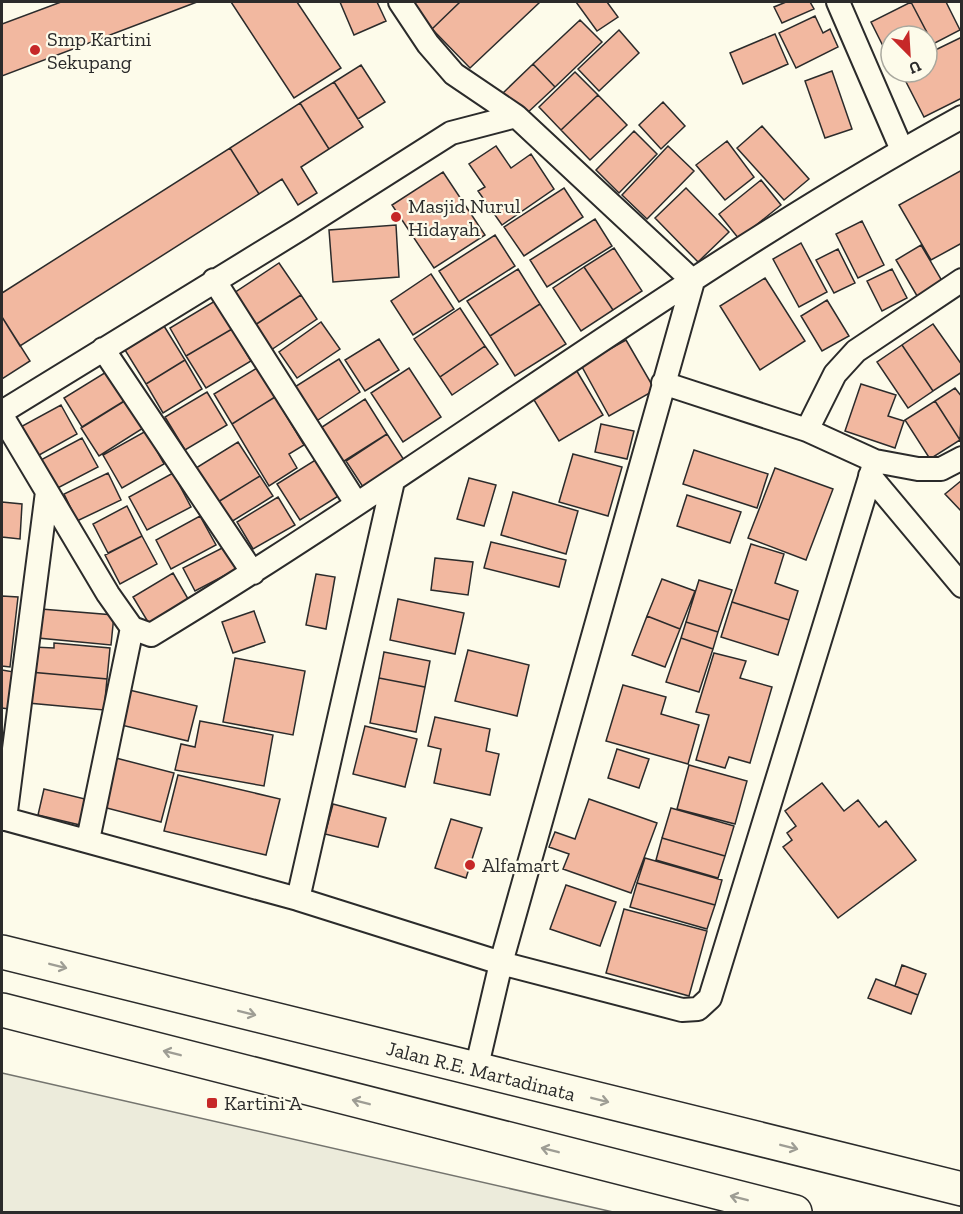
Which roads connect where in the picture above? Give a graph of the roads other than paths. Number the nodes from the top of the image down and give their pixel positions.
1 (400, 2) edge
2 (838, 2) edge
3 (516, 116) junction
4 (962, 117) edge
5 (902, 150) junction
6 (214, 280) junction
7 (962, 280) edge
8 (693, 281) junction
9 (104, 349) junction
10 (663, 383) junction
11 (2, 414) edge
12 (807, 429) junction
13 (962, 458) edge
14 (873, 469) junction
15 (393, 481) junction
16 (47, 492) junction
17 (356, 503) junction
18 (253, 573) junction
19 (962, 586) edge
20 (132, 628) junction
21 (3, 819) edge
22 (88, 840) junction
23 (298, 899) junction
24 (2, 952) edge
25 (501, 963) junction
26 (2, 1010) edge
27 (476, 1070) junction
28 (962, 1189) edge
29 (795, 1212) edge

1 - 3 street
2 - 5 street
3 - 6 street
3 - 8 street
4 - 5 street
5 - 8 street
6 - 9 street
6 - 17 street
7 - 12 street
8 - 10 street
8 - 15 street
9 - 11 street
9 - 18 street
10 - 12 street
10 - 25 street
11 - 16 street
12 - 14 street
13 - 14 street
14 - 19 street
14 - 25 street
15 - 17 street
15 - 23 street
16 - 20 street
16 - 21 street
17 - 18 street
18 - 20 street
20 - 22 street
21 - 22 street
22 - 23 street
23 - 25 street
24 -> 27 highway, Jalan R.E. Martadinata
25 - 27 street
29 -> 26 highway
27 -> 28 highway, Jalan R.E. Martadinata

